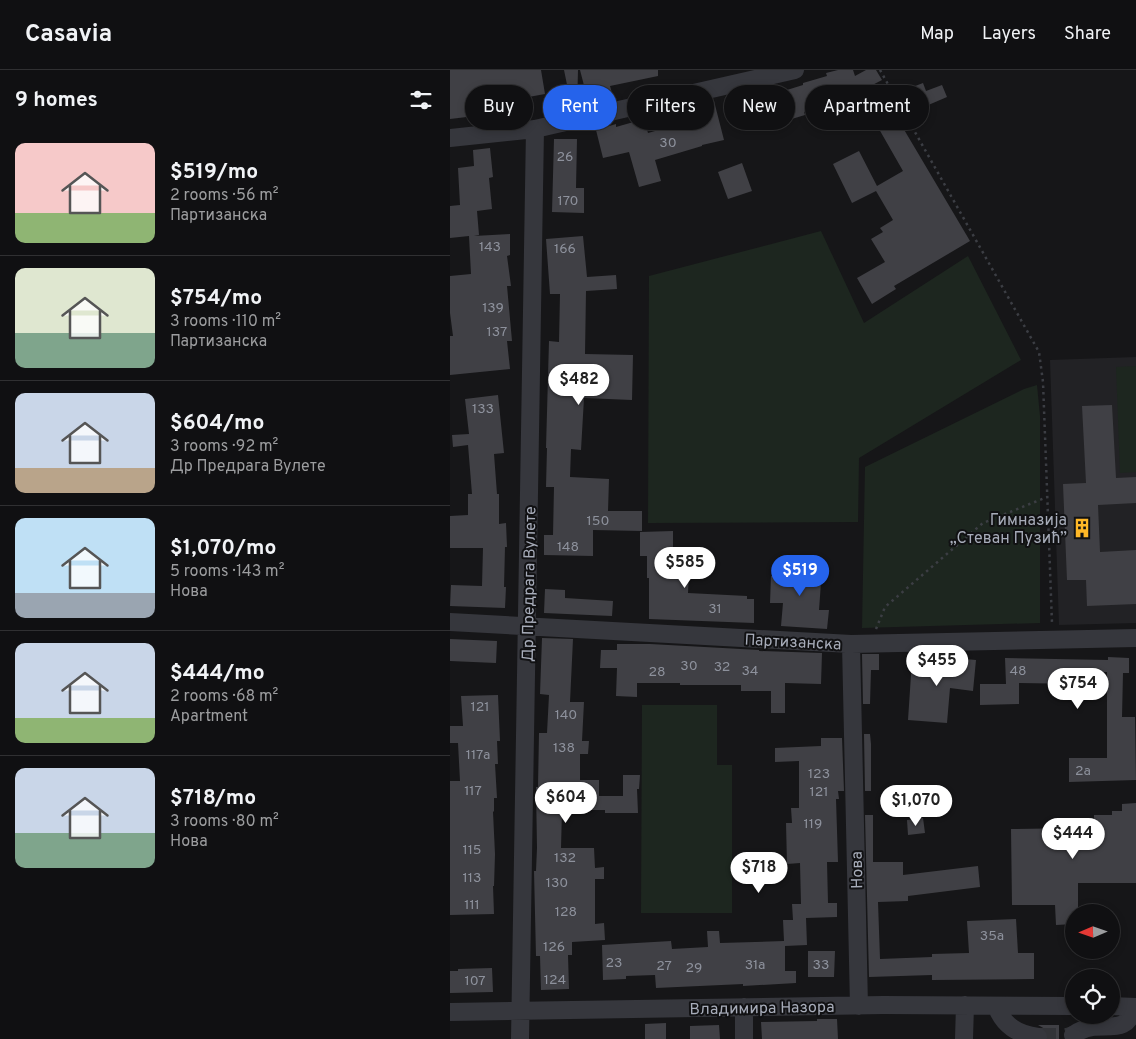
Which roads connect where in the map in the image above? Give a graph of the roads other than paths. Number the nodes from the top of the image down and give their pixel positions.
1 (795, 70) edge
2 (535, 130) junction
3 (450, 138) edge
4 (450, 622) edge
5 (528, 627) junction
6 (1136, 638) edge
7 (851, 644) junction
8 (859, 1006) junction
9 (965, 1006) junction
10 (996, 1006) junction
11 (1065, 1006) edge
12 (1120, 1006) edge
13 (744, 1007) junction
14 (1134, 1007) edge
15 (520, 1011) junction
16 (450, 1012) edge
17 (1073, 1035) dead end
18 (1038, 1037) dead end
19 (520, 1039) edge
20 (744, 1039) edge
21 (964, 1039) edge

1 - 2 street
2 - 3 street
2 - 5 street, Др Предрага Вулете
4 - 5 street, Партизанска
5 - 7 street, Партизанска
5 - 15 street, Др Предрага Вулете
6 - 7 street, Партизанска
7 - 8 street, Нова
8 - 9 street, Владимира Назора
8 - 13 street, Владимира Назора
9 - 10 street, Владимира Назора
9 - 21 street
10 - 11 street, Владимира Назора
10 - 18 street
12 - 14 street
13 - 15 street, Владимира Назора
13 - 20 street
14 - 17 street
15 - 16 street, Владимира Назора
15 - 19 street, Др Предрага Вулете

